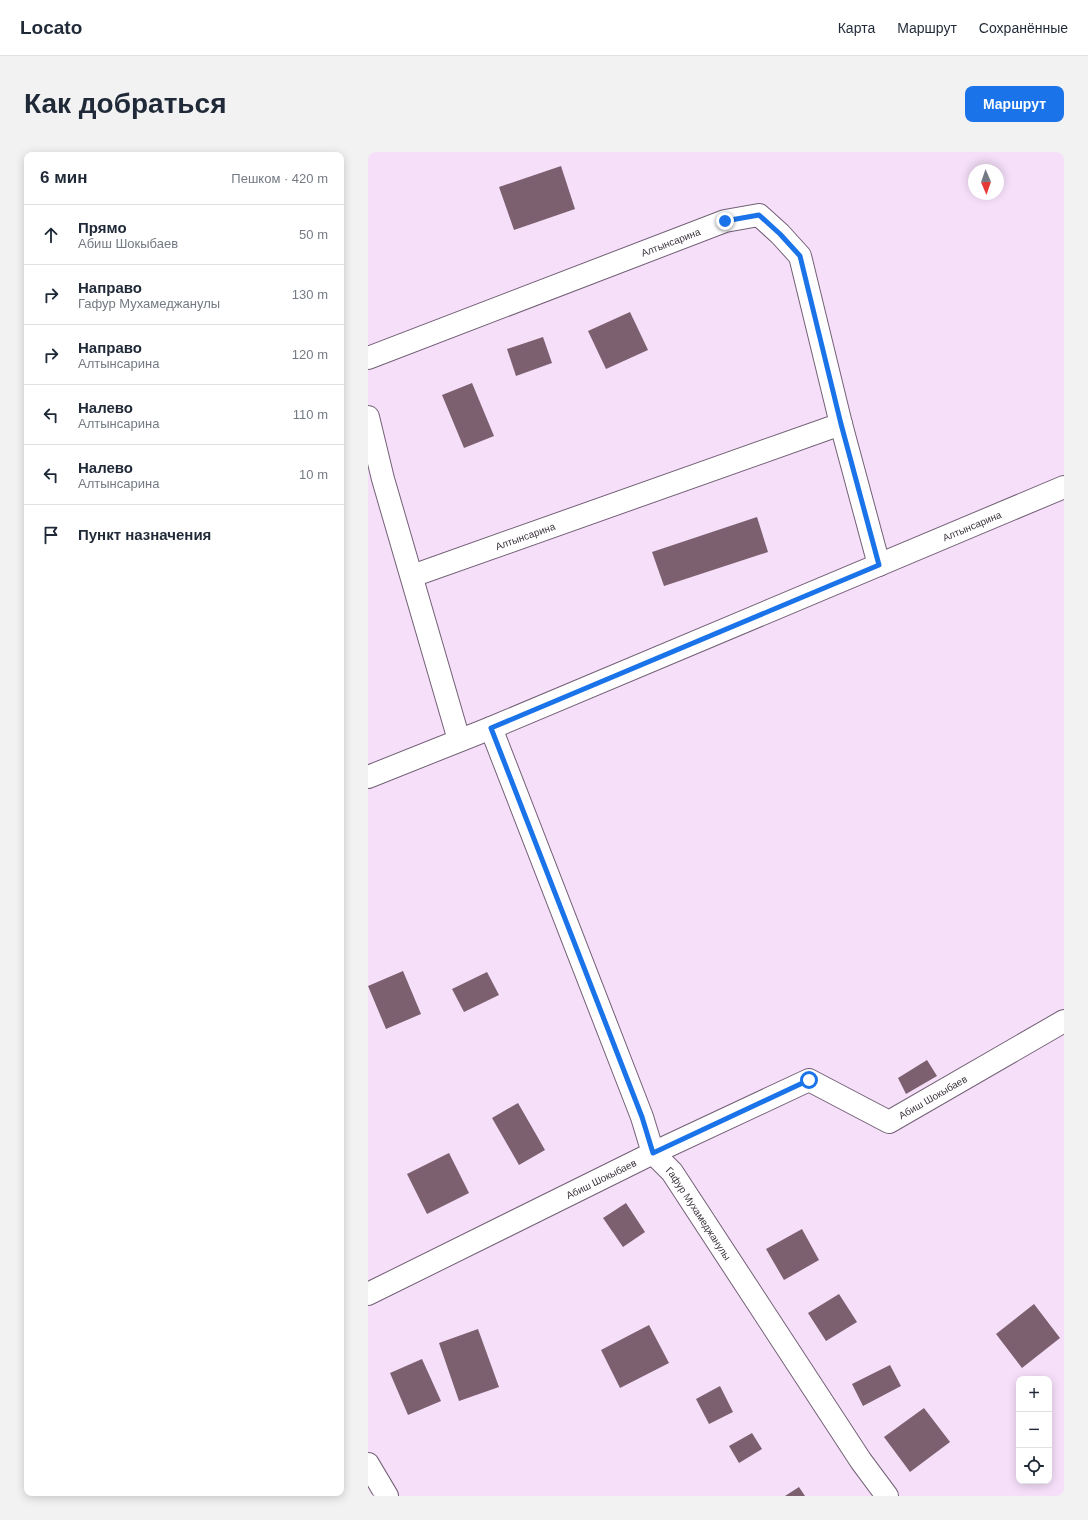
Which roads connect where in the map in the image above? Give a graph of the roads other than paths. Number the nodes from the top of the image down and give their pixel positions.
1 (368, 358) edge
2 (368, 418) edge
3 (841, 424) junction
4 (1064, 487) edge
5 (879, 565) junction
6 (412, 576) junction
7 (491, 728) junction
8 (459, 740) junction
9 (368, 777) edge
10 (1064, 1021) edge
11 (653, 1153) junction
12 (368, 1294) edge
13 (368, 1464) edge
14 (387, 1496) edge
15 (886, 1496) edge

1 - 3 street, Алтынсарина
2 - 6 street
3 - 5 street, Алтынсарина
3 - 6 street, Алтынсарина
4 - 5 street, Алтынсарина
5 - 7 street, Алтынсарина
6 - 8 street
7 - 8 street, Алтынсарина
7 - 11 street, Гафур Мухамеджанулы
8 - 9 street, Алтынсарина
10 - 11 street, Абиш Шокыбаев
11 - 12 street, Абиш Шокыбаев
11 - 15 street, Гафур Мухамеджанулы
13 - 14 street

